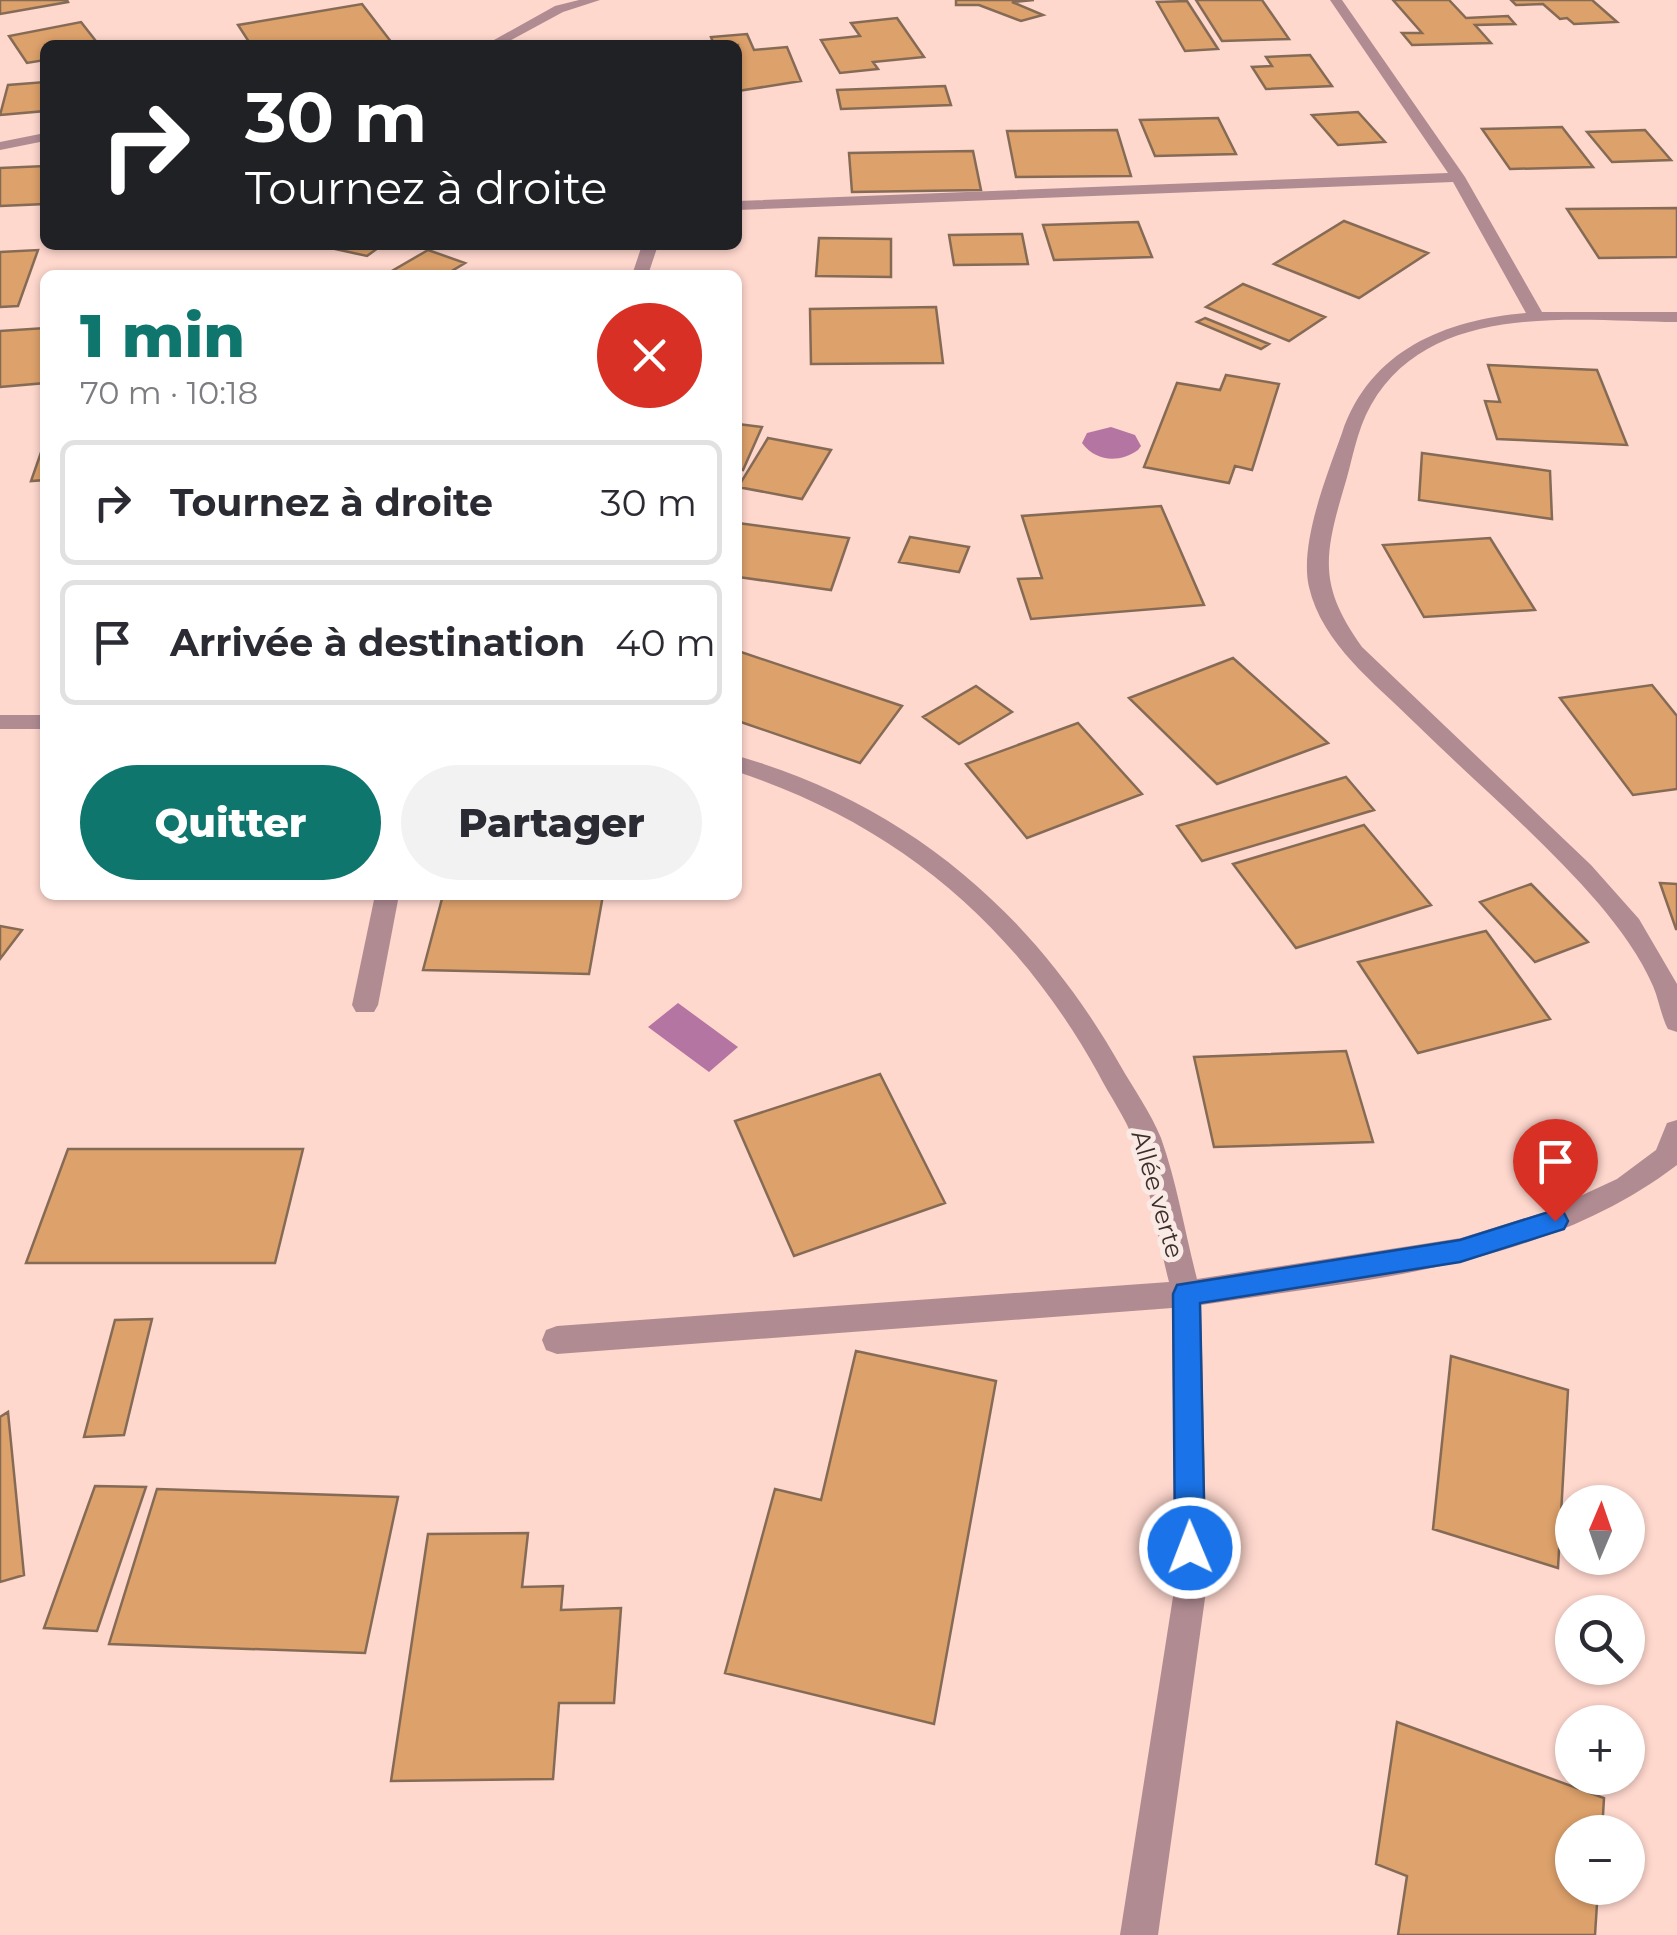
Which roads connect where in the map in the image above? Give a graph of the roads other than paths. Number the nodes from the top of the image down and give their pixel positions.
1 (594, 0) edge
2 (1336, 0) edge
3 (502, 40) edge
4 (40, 138) edge
5 (0, 146) edge
6 (1458, 177) junction
7 (742, 206) edge
8 (1537, 318) junction
9 (1677, 318) edge
10 (0, 722) edge
11 (40, 722) edge
12 (742, 765) edge
13 (386, 900) edge
14 (365, 1005) dead end
15 (1677, 1022) edge
16 (1677, 1131) edge
17 (1186, 1294) junction
18 (557, 1340) dead end
19 (1139, 1935) edge

1 - 3 street
2 - 6 street
4 - 5 street
6 - 7 street
6 - 8 street
8 - 9 street
8 - 15 street
10 - 11 street
12 - 17 street, Allée verte
13 - 14 street
16 - 17 street
17 - 18 street
17 - 19 street, Allée verte

